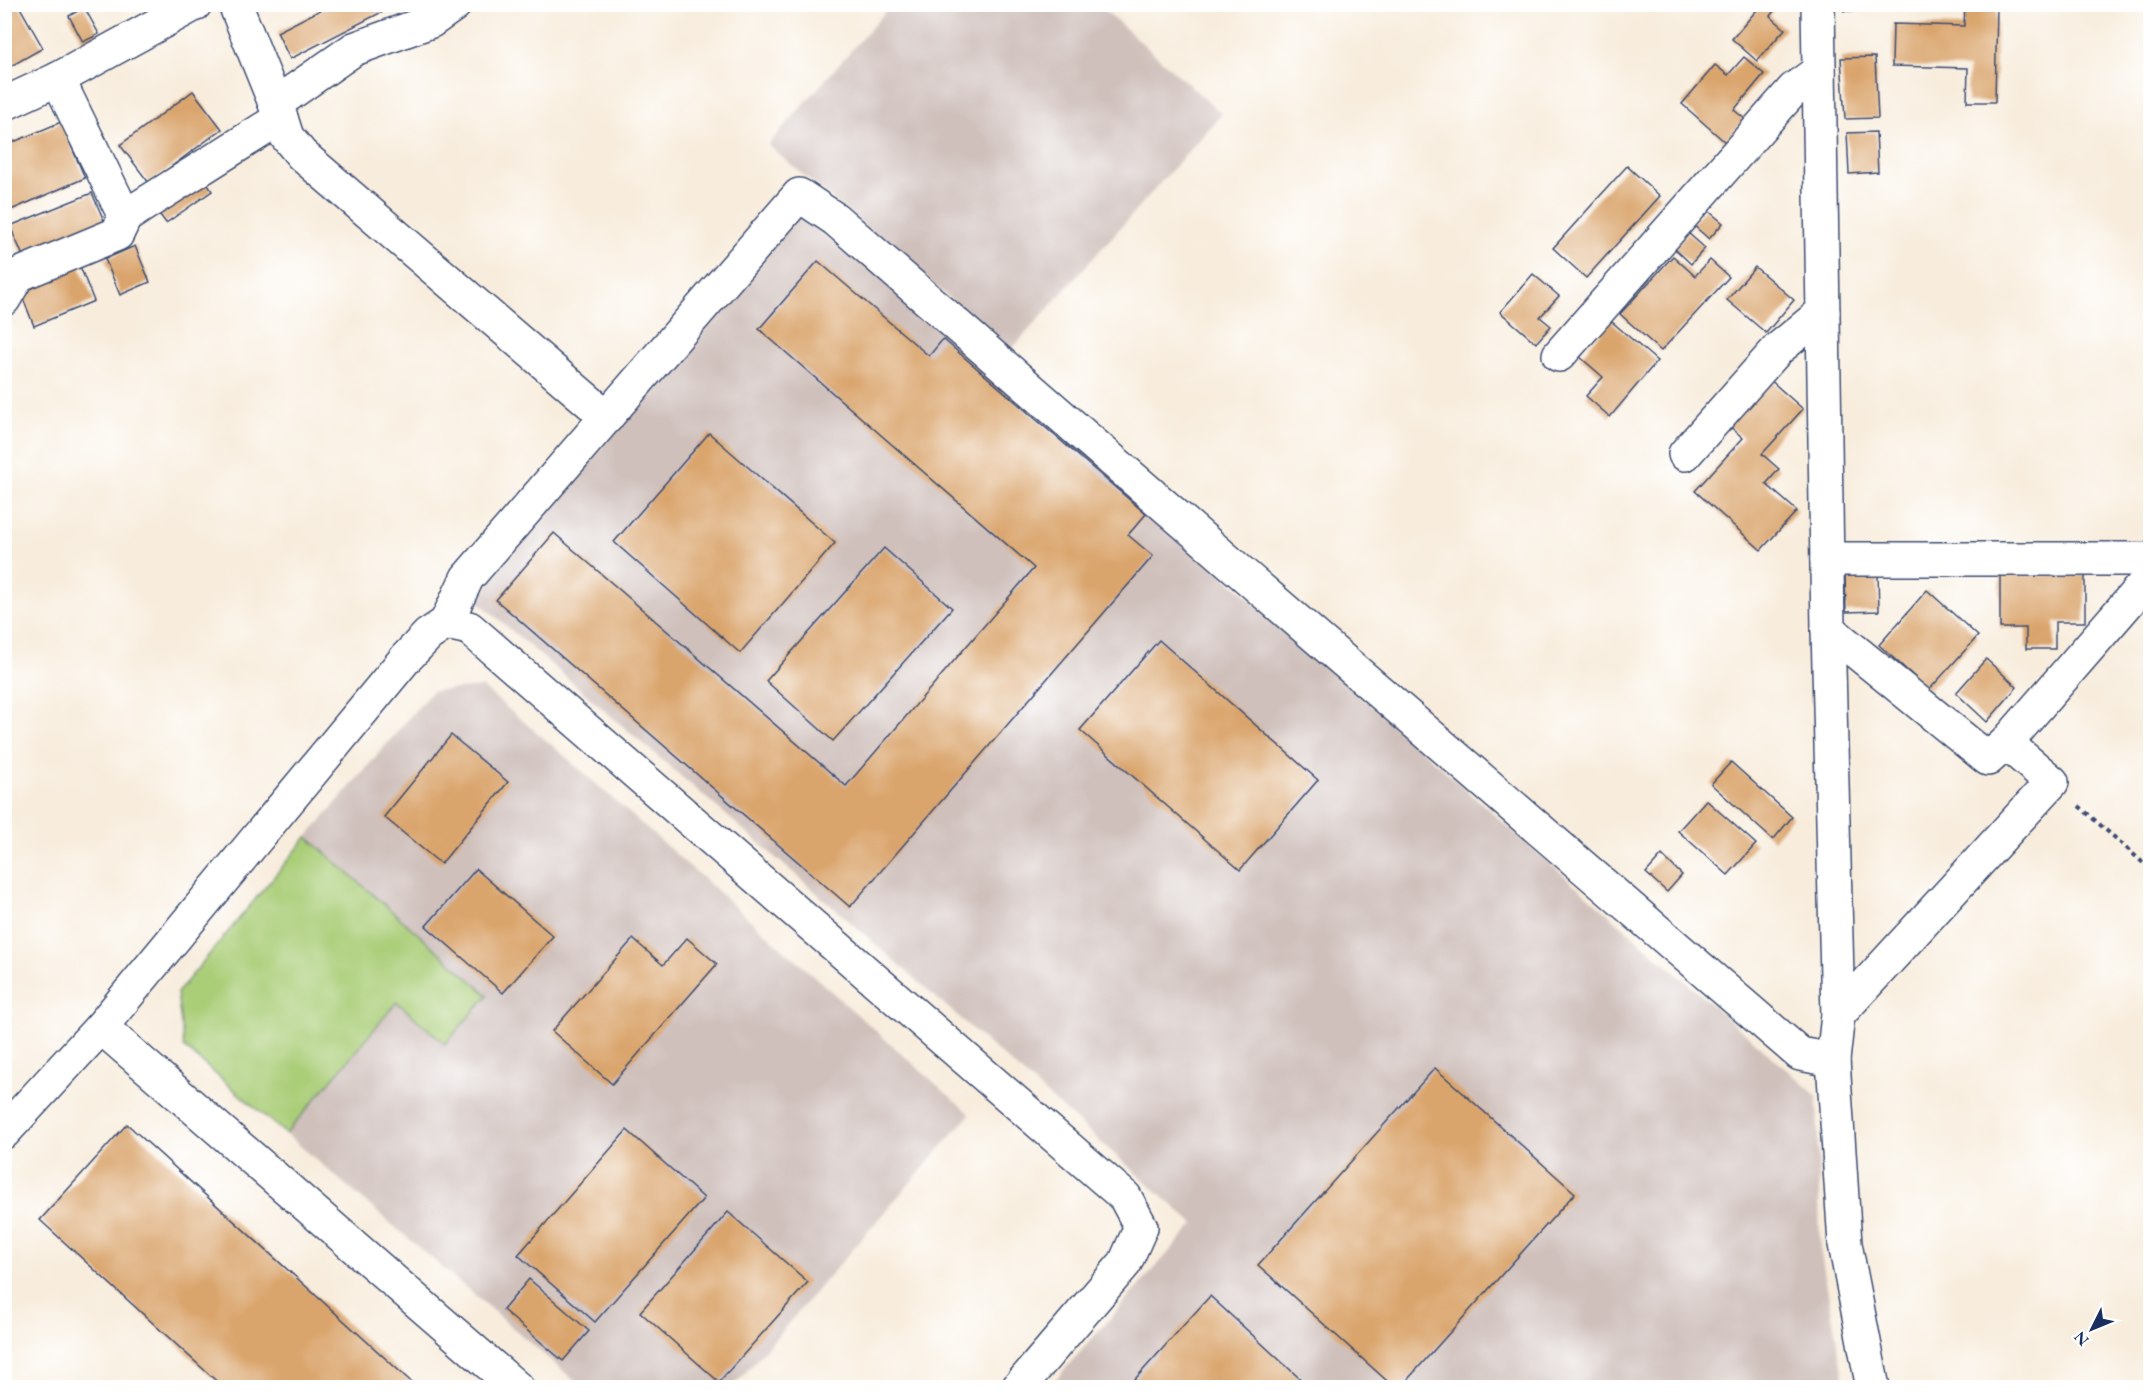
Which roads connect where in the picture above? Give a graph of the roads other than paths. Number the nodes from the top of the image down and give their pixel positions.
1 (195, 4) edge
2 (234, 4) edge
3 (455, 4) edge
4 (1818, 4) edge
5 (1819, 71) junction
6 (58, 79) junction
7 (4, 104) edge
8 (278, 111) junction
9 (125, 217) junction
10 (4, 299) edge
11 (1823, 312) junction
12 (1559, 355) dead end
13 (607, 417) junction
14 (1685, 454) dead end
15 (1827, 559) junction
16 (2151, 559) edge
17 (2151, 577) edge
18 (446, 623) junction
19 (1828, 629) junction
20 (2006, 743) junction
21 (1838, 1015) junction
22 (101, 1027) junction
23 (1833, 1060) junction
24 (4, 1132) edge
25 (517, 1388) edge
26 (1018, 1388) edge
27 (1873, 1388) edge

1 - 6 street
2 - 8 street
3 - 8 street
4 - 5 street
5 - 11 street
5 - 12 street
6 - 7 street
6 - 9 street
8 - 9 street
8 - 13 street
9 - 10 street
11 - 14 street
11 - 15 street
13 - 18 street
13 - 23 street
15 - 16 street
15 - 19 street
17 - 20 street
18 - 22 street
18 - 26 street
19 - 20 street
19 - 21 street
20 - 21 street
21 - 23 street
22 - 24 street
22 - 25 street
23 - 27 street

